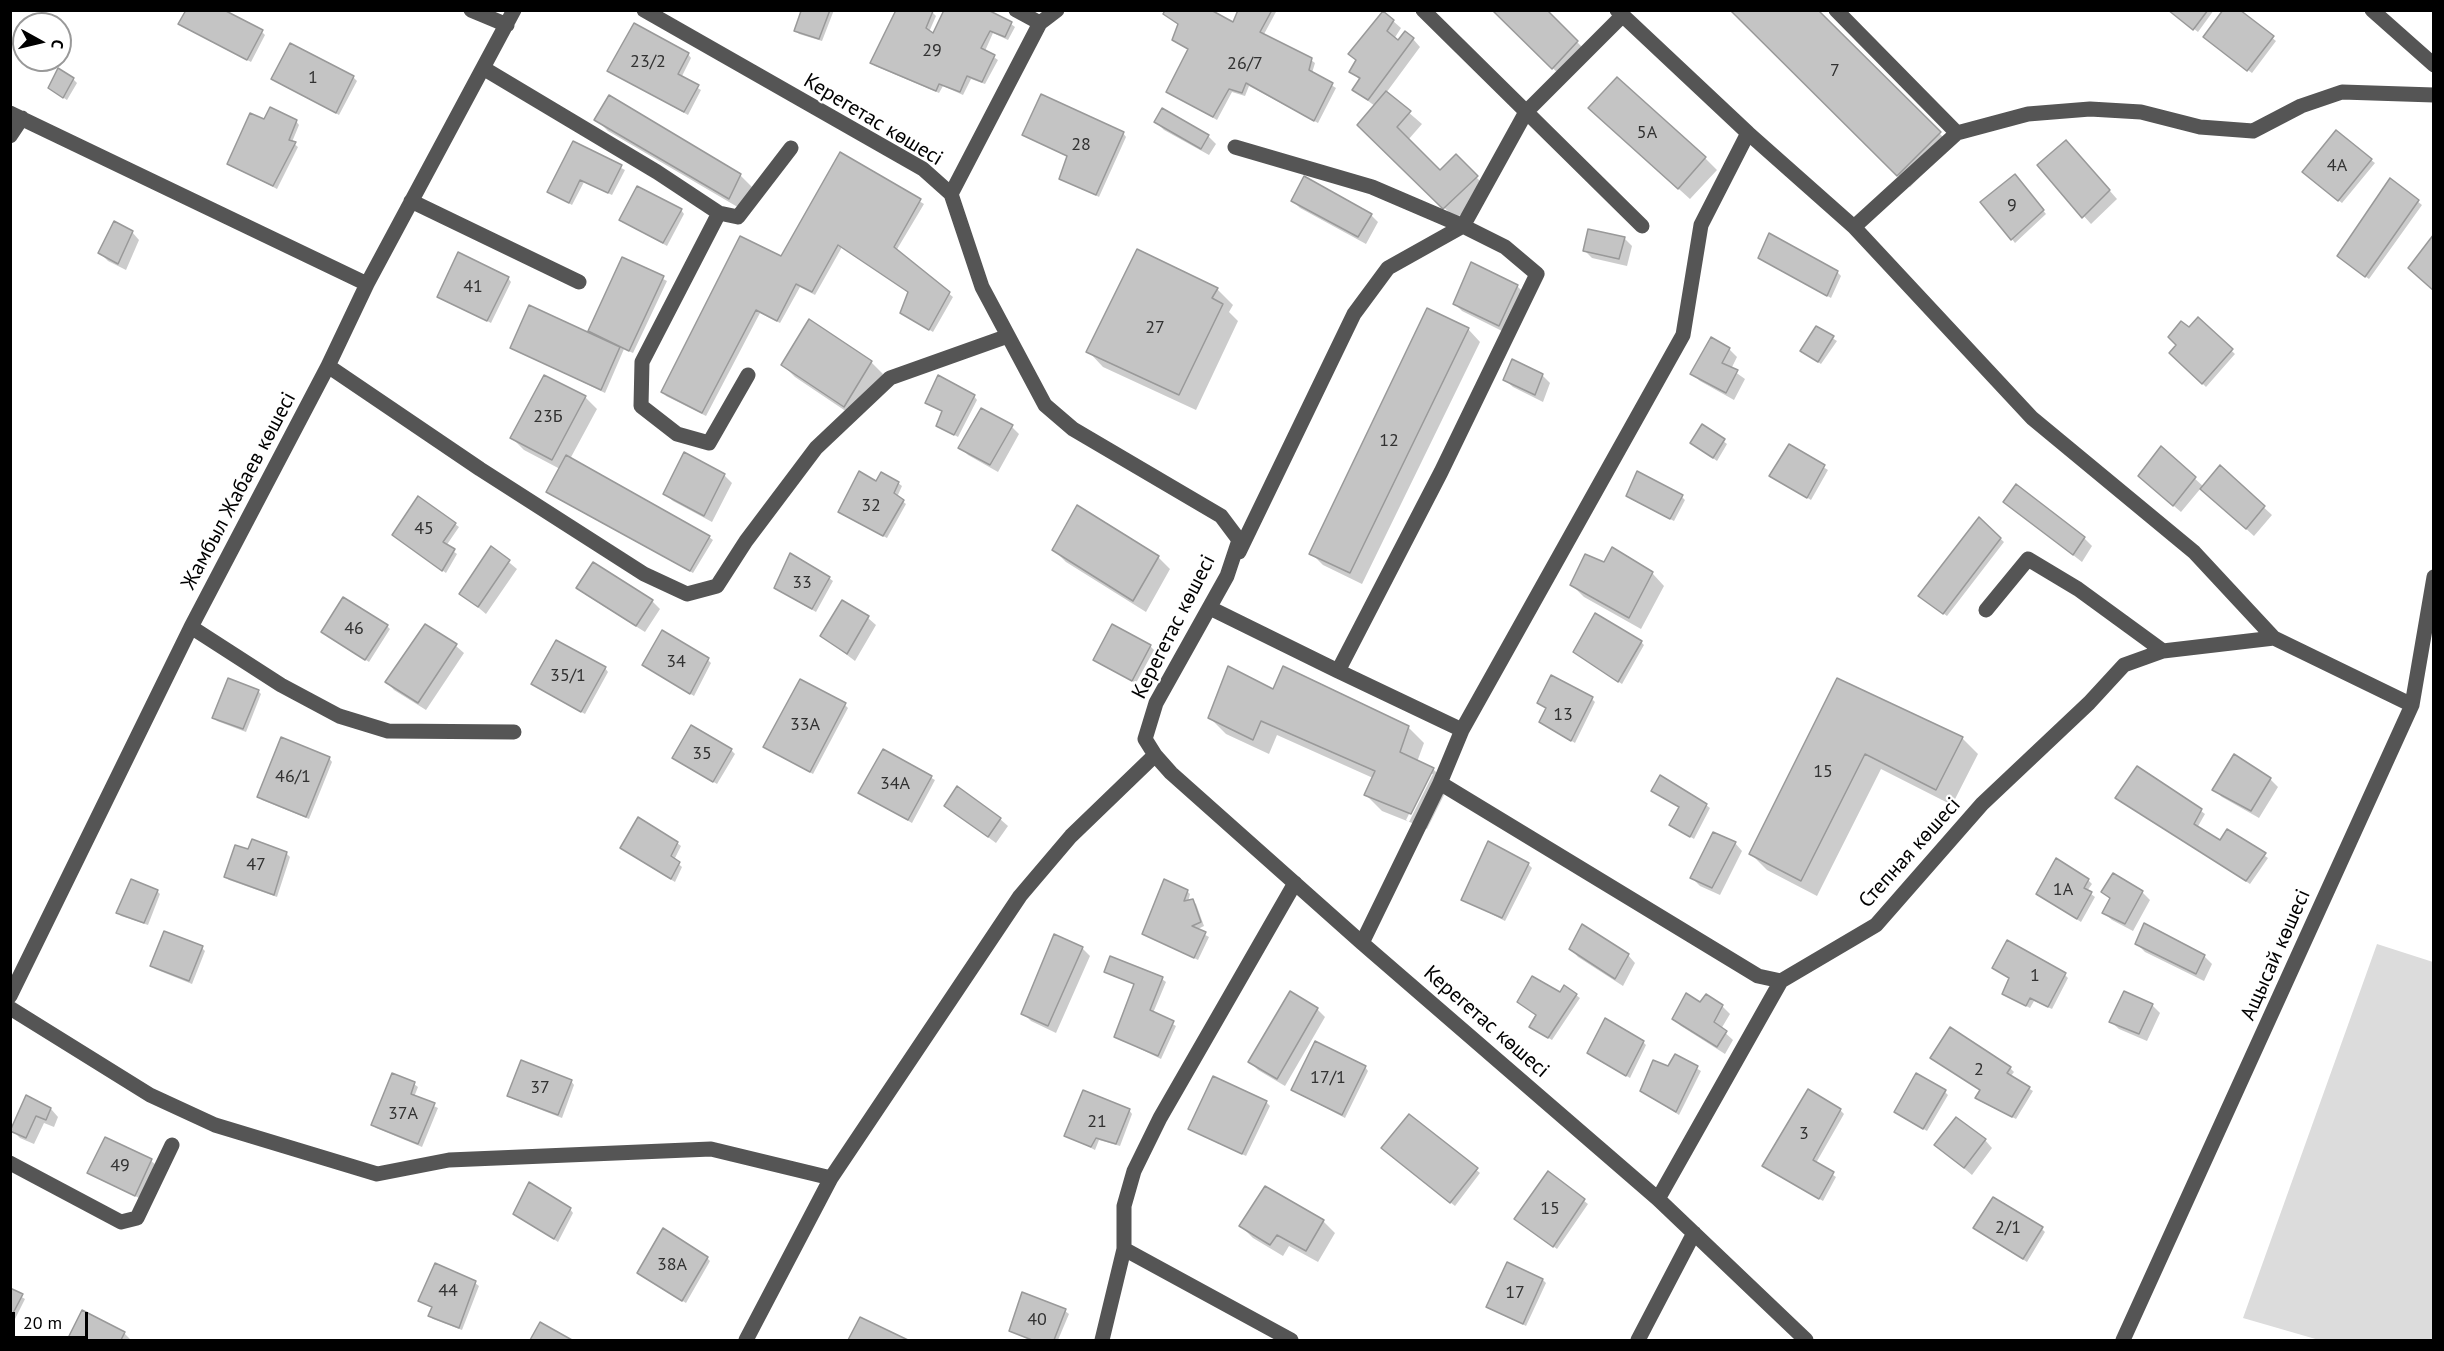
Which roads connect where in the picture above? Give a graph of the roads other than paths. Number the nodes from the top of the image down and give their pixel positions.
1 (471, 10) edge
2 (514, 10) edge
3 (644, 10) edge
4 (1016, 10) edge
5 (1058, 10) edge
6 (1423, 10) edge
7 (1836, 10) edge
8 (2372, 10) edge
9 (1619, 13) edge
10 (1040, 23) junction
11 (507, 25) junction
12 (2433, 65) edge
13 (483, 68) junction
14 (2433, 94) edge
15 (1526, 112) junction
16 (16, 115) edge
17 (1748, 133) junction
18 (1957, 133) junction
19 (10, 136) edge
20 (1235, 147) dead end
21 (791, 148) dead end
22 (951, 194) junction
23 (411, 201) junction
24 (719, 213) junction
25 (1463, 226) junction
26 (1642, 226) dead end
27 (1854, 227) junction
28 (579, 282) dead end
29 (367, 284) junction
30 (1008, 336) junction
31 (328, 366) junction
32 (748, 375) dead end
33 (1227, 576) junction
34 (2433, 577) edge
35 (1210, 608) junction
36 (1986, 610) dead end
37 (191, 627) junction
38 (2274, 638) junction
39 (2163, 651) junction
40 (1338, 670) junction
41 (2412, 705) junction
42 (1462, 730) junction
43 (514, 732) dead end
44 (1155, 755) junction
45 (1440, 783) junction
46 (1295, 883) junction
47 (1362, 943) junction
48 (1781, 981) junction
49 (10, 996) edge
50 (10, 1008) edge
51 (172, 1145) dead end
52 (10, 1163) edge
53 (831, 1178) junction
54 (1658, 1199) junction
55 (1694, 1233) junction
56 (1124, 1249) junction
57 (746, 1341) edge
58 (1102, 1341) edge
59 (1291, 1341) edge
60 (1638, 1341) edge
61 (1806, 1341) edge
62 (2123, 1341) edge

1 - 11 street
2 - 11 street, Жамбыл Жабаев көшесі
3 - 22 street, Керегетас көшесі
4 - 10 street
5 - 10 street
6 - 15 street
7 - 18 street
8 - 12 street
9 - 15 street
9 - 17 street
10 - 22 street
11 - 13 street, Жамбыл Жабаев көшесі
13 - 23 street, Жамбыл Жабаев көшесі
13 - 24 street
14 - 18 street
15 - 25 street
15 - 26 street
16 - 19 street
16 - 29 street
17 - 27 street
17 - 42 street
18 - 27 street
20 - 25 street
21 - 24 street
22 - 30 street, Керегетас көшесі
23 - 28 street
23 - 29 street, Жамбыл Жабаев көшесі
24 - 32 street
25 - 33 street
25 - 40 street
27 - 38 street
29 - 31 street, Жамбыл Жабаев көшесі
30 - 31 street
30 - 33 street, Керегетас көшесі
31 - 37 street, Жамбыл Жабаев көшесі
33 - 35 street, Керегетас көшесі
34 - 41 street, Ащысай көшесі
35 - 40 street
35 - 44 street, Керегетас көшесі
36 - 39 street
37 - 43 street
37 - 49 street, Жамбыл Жабаев көшесі
38 - 39 street, Степная көшесі
38 - 41 street
39 - 48 street, Степная көшесі
40 - 42 street
41 - 62 street, Ащысай көшесі
42 - 45 street
44 - 46 street, Керегетас көшесі
44 - 53 street
45 - 47 street
45 - 48 street
46 - 47 street, Керегетас көшесі
46 - 56 street
47 - 54 street, Керегетас көшесі
48 - 54 street
50 - 53 street
51 - 52 street
53 - 57 street
54 - 55 street, Керегетас көшесі
55 - 60 street
55 - 61 street, Керегетас көшесі
56 - 58 street
56 - 59 street

